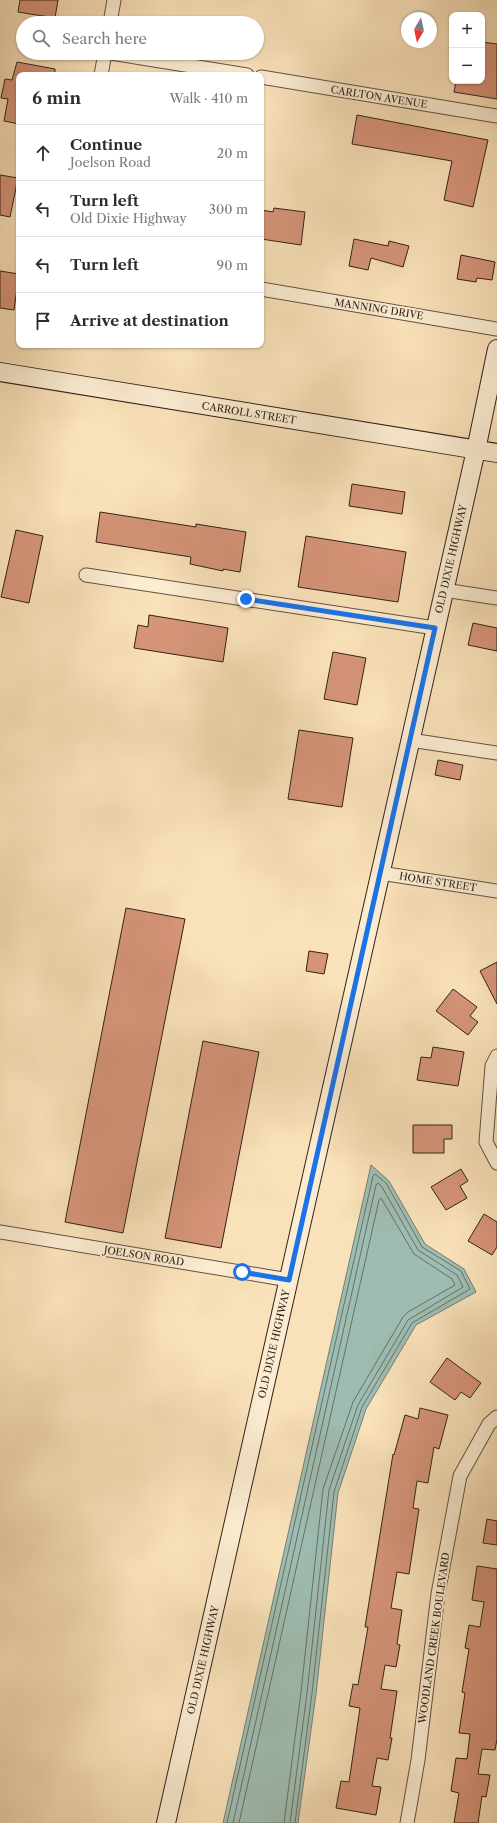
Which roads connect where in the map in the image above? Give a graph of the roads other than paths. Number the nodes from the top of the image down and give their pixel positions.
1 (114, 0) edge
2 (111, 16) edge
3 (104, 60) edge
4 (154, 60) edge
5 (102, 72) edge
6 (228, 72) edge
7 (264, 77) edge
8 (497, 116) edge
9 (264, 289) edge
10 (497, 328) edge
11 (497, 349) edge
12 (0, 372) edge
13 (476, 450) junction
14 (497, 453) edge
15 (86, 575) dead end
16 (444, 590) junction
17 (497, 598) edge
18 (435, 628) junction
19 (410, 740) junction
20 (497, 753) edge
21 (380, 873) junction
22 (497, 891) edge
23 (497, 1056) edge
24 (497, 1163) edge
25 (0, 1232) edge
26 (289, 1280) junction
27 (497, 1417) edge
28 (166, 1823) edge
29 (407, 1823) edge

1 - 2 street
3 - 5 street
4 - 6 street
7 - 8 street, CARLTON AVENUE
9 - 10 street, MANNING DRIVE
11 - 13 street, OLD DIXIE HIGHWAY
12 - 13 street, CARROLL STREET
13 - 14 street, CARROLL STREET
13 - 16 street, OLD DIXIE HIGHWAY
15 - 18 street
16 - 17 street
16 - 18 street, OLD DIXIE HIGHWAY
18 - 19 street, OLD DIXIE HIGHWAY
19 - 20 street
19 - 21 street, OLD DIXIE HIGHWAY
21 - 22 street, HOME STREET
21 - 26 street, OLD DIXIE HIGHWAY
23 - 24 street
25 - 26 street, JOELSON ROAD
26 - 28 street, OLD DIXIE HIGHWAY
27 - 29 street, WOODLAND CREEK BOULEVARD

